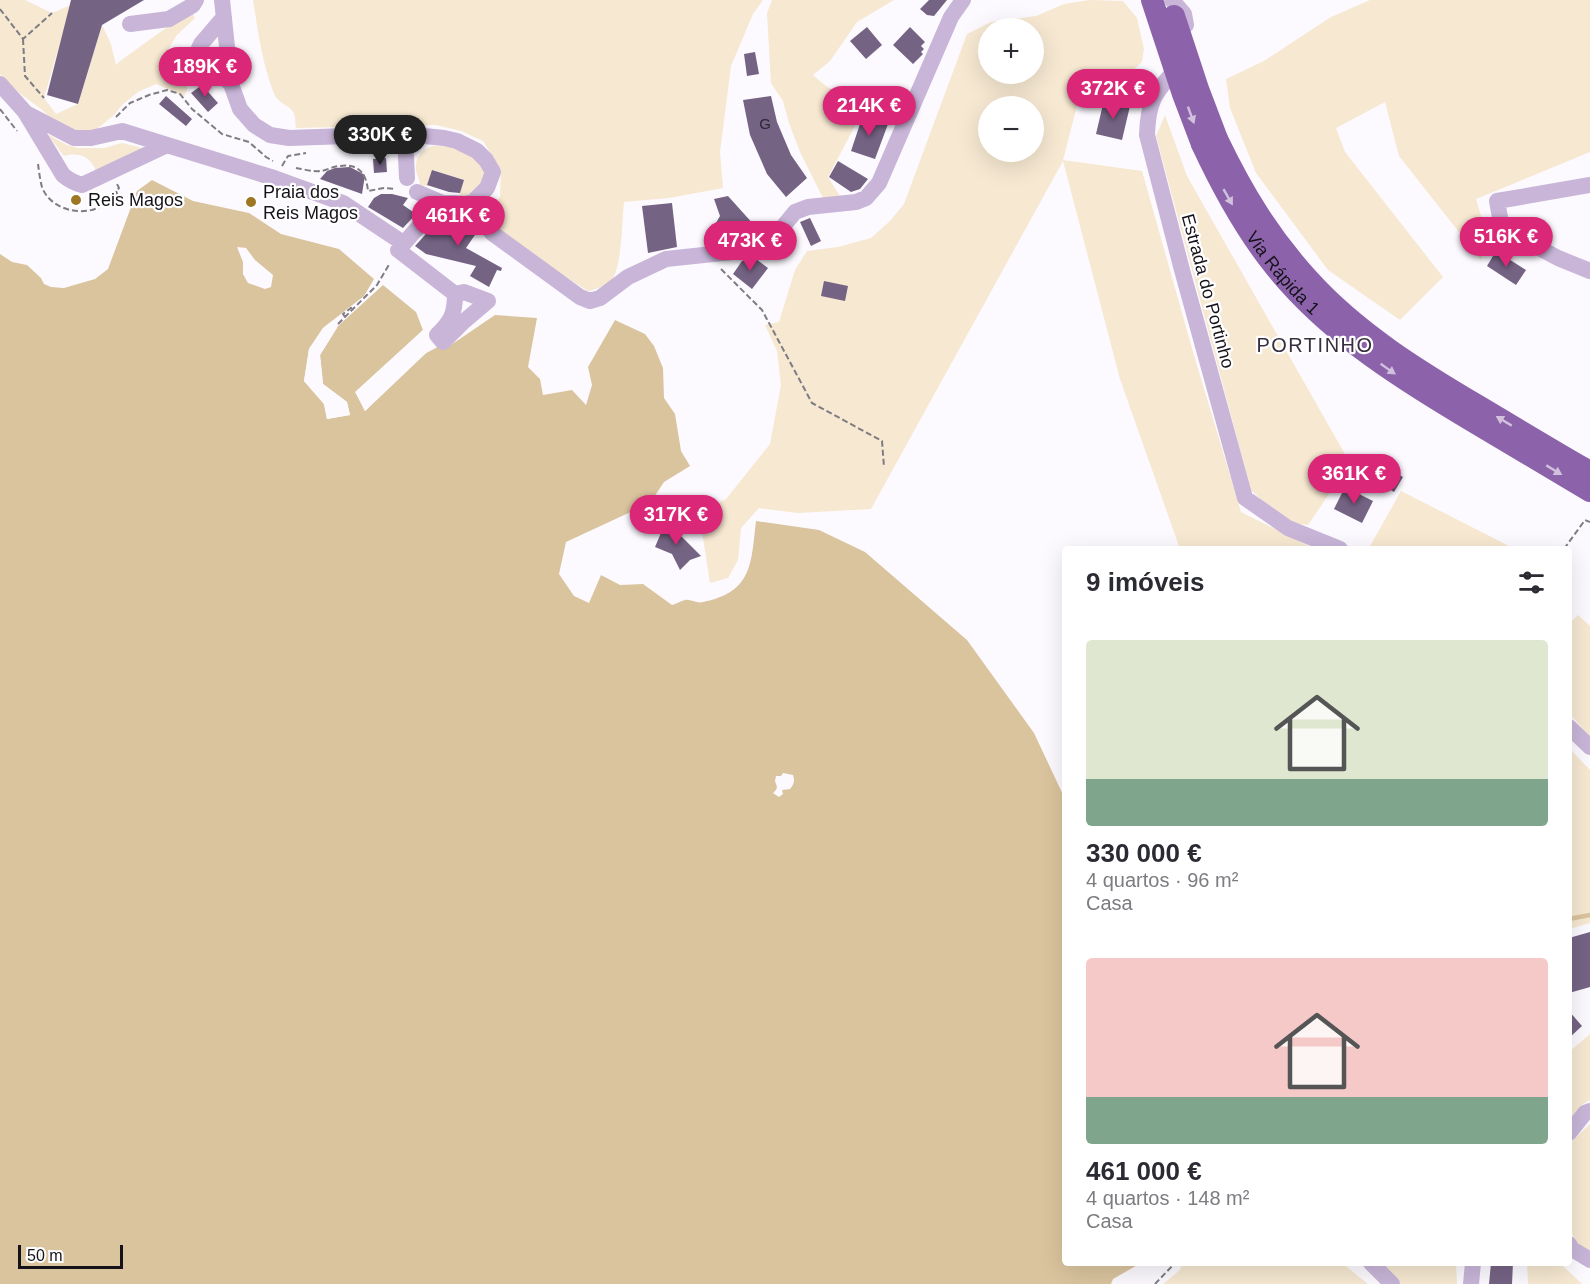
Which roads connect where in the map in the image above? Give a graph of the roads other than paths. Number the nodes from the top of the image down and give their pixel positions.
1 (196, 0) edge
2 (963, 0) edge
3 (1152, 0) edge
4 (1170, 0) edge
5 (223, 8) edge
6 (130, 24) dead end
7 (0, 84) edge
8 (231, 84) junction
9 (25, 112) junction
10 (405, 134) junction
11 (1209, 142) junction
12 (166, 145) junction
13 (1590, 185) edge
14 (442, 203) junction
15 (466, 204) junction
16 (401, 247) junction
17 (1590, 271) edge
18 (455, 294) dead end
19 (1590, 472) edge
20 (1590, 491) edge
21 (1333, 546) edge
22 (1572, 730) edge
23 (1590, 747) edge
24 (1590, 1111) edge
25 (1572, 1130) edge
26 (1572, 1249) edge
27 (1590, 1260) edge
28 (1374, 1266) edge
29 (1473, 1266) edge
30 (1392, 1284) edge
31 (1471, 1284) edge

1 - 6 street
2 - 15 street
3 -> 11 highway, Via Rápida 1, bridge
4 - 11 highway, Via Rápida 1, bridge
4 - 21 street, Estrada do Portinho
5 - 8 street
5 - 8 street
7 - 9 street
8 - 10 street
9 - 12 street
9 - 12 street
10 - 14 street
10 - 15 street
19 -> 11 highway, Via Rápida 1
11 -> 20 highway, Via Rápida 1
12 - 16 street
13 - 17 street
14 - 15 street
14 - 16 street
16 - 18 street
22 - 23 street
24 - 25 street
26 - 27 street
28 - 30 street
29 - 31 street

